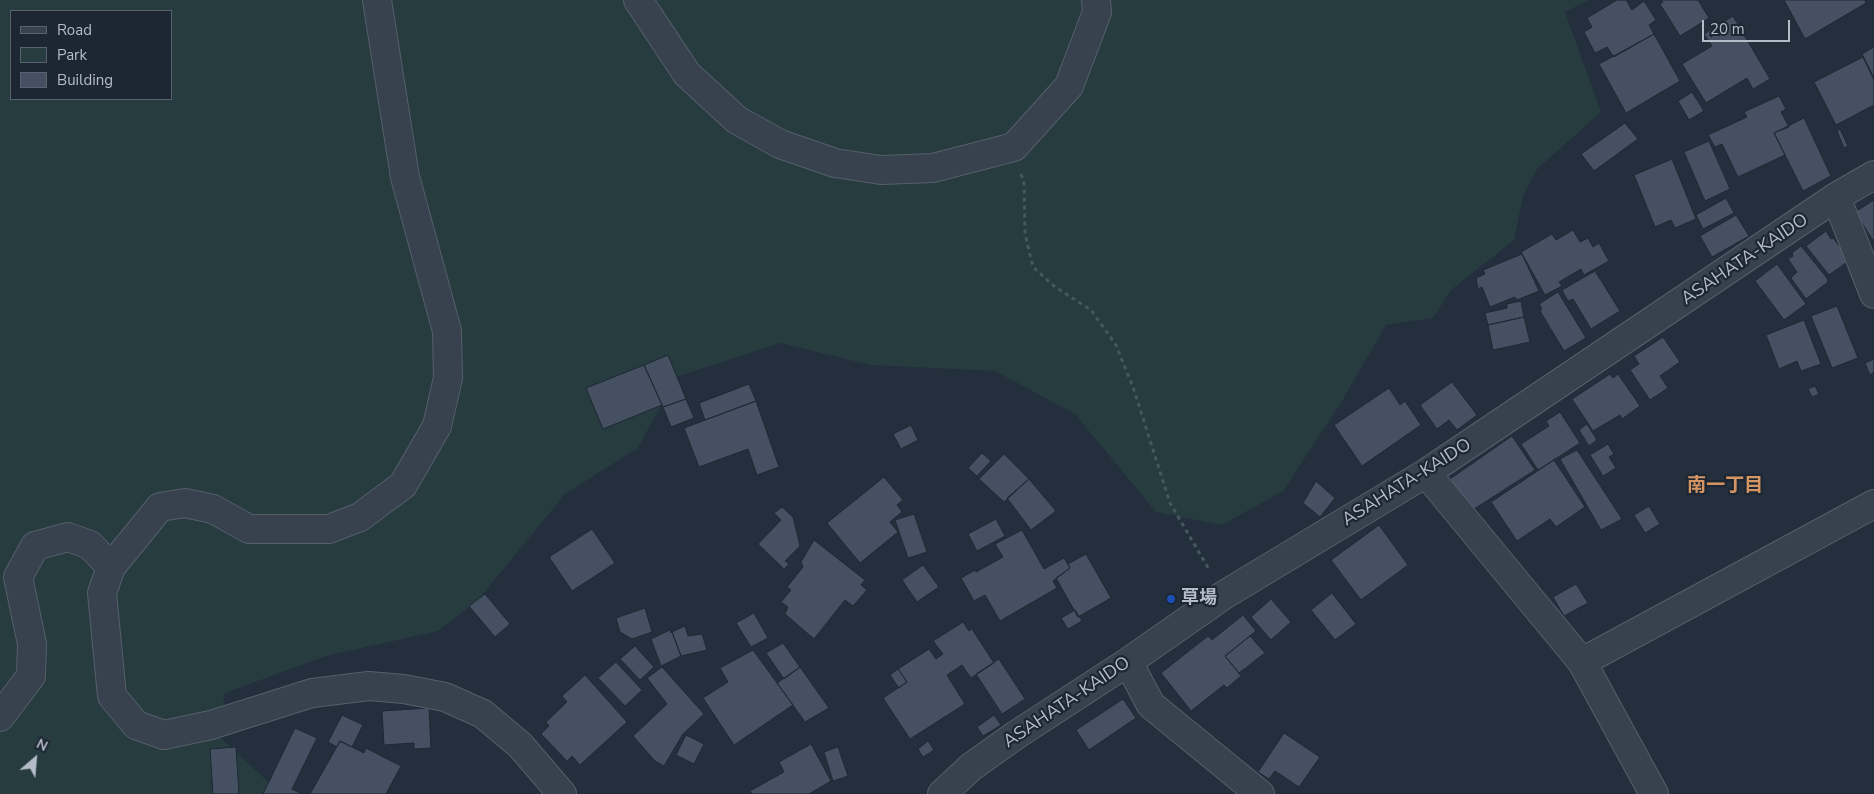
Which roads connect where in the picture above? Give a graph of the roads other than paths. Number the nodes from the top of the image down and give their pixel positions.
1 (376, 0) edge
2 (638, 0) edge
3 (1096, 0) edge
4 (1874, 175) edge
5 (1836, 198) junction
6 (1874, 294) edge
7 (1426, 473) junction
8 (1874, 504) edge
9 (111, 567) junction
10 (1128, 662) junction
11 (1582, 662) junction
12 (0, 717) edge
13 (562, 794) edge
14 (942, 794) edge
15 (1260, 794) edge
16 (1654, 794) edge

1 - 9 street
2 - 3 street
4 - 5 street, ASAHATA-KAIDO
5 - 6 street
5 - 7 street, ASAHATA-KAIDO
7 - 10 street, ASAHATA-KAIDO
7 - 11 street
8 - 11 street
9 - 12 street
9 - 13 street
10 - 14 street, ASAHATA-KAIDO
10 - 15 street
11 - 16 street

